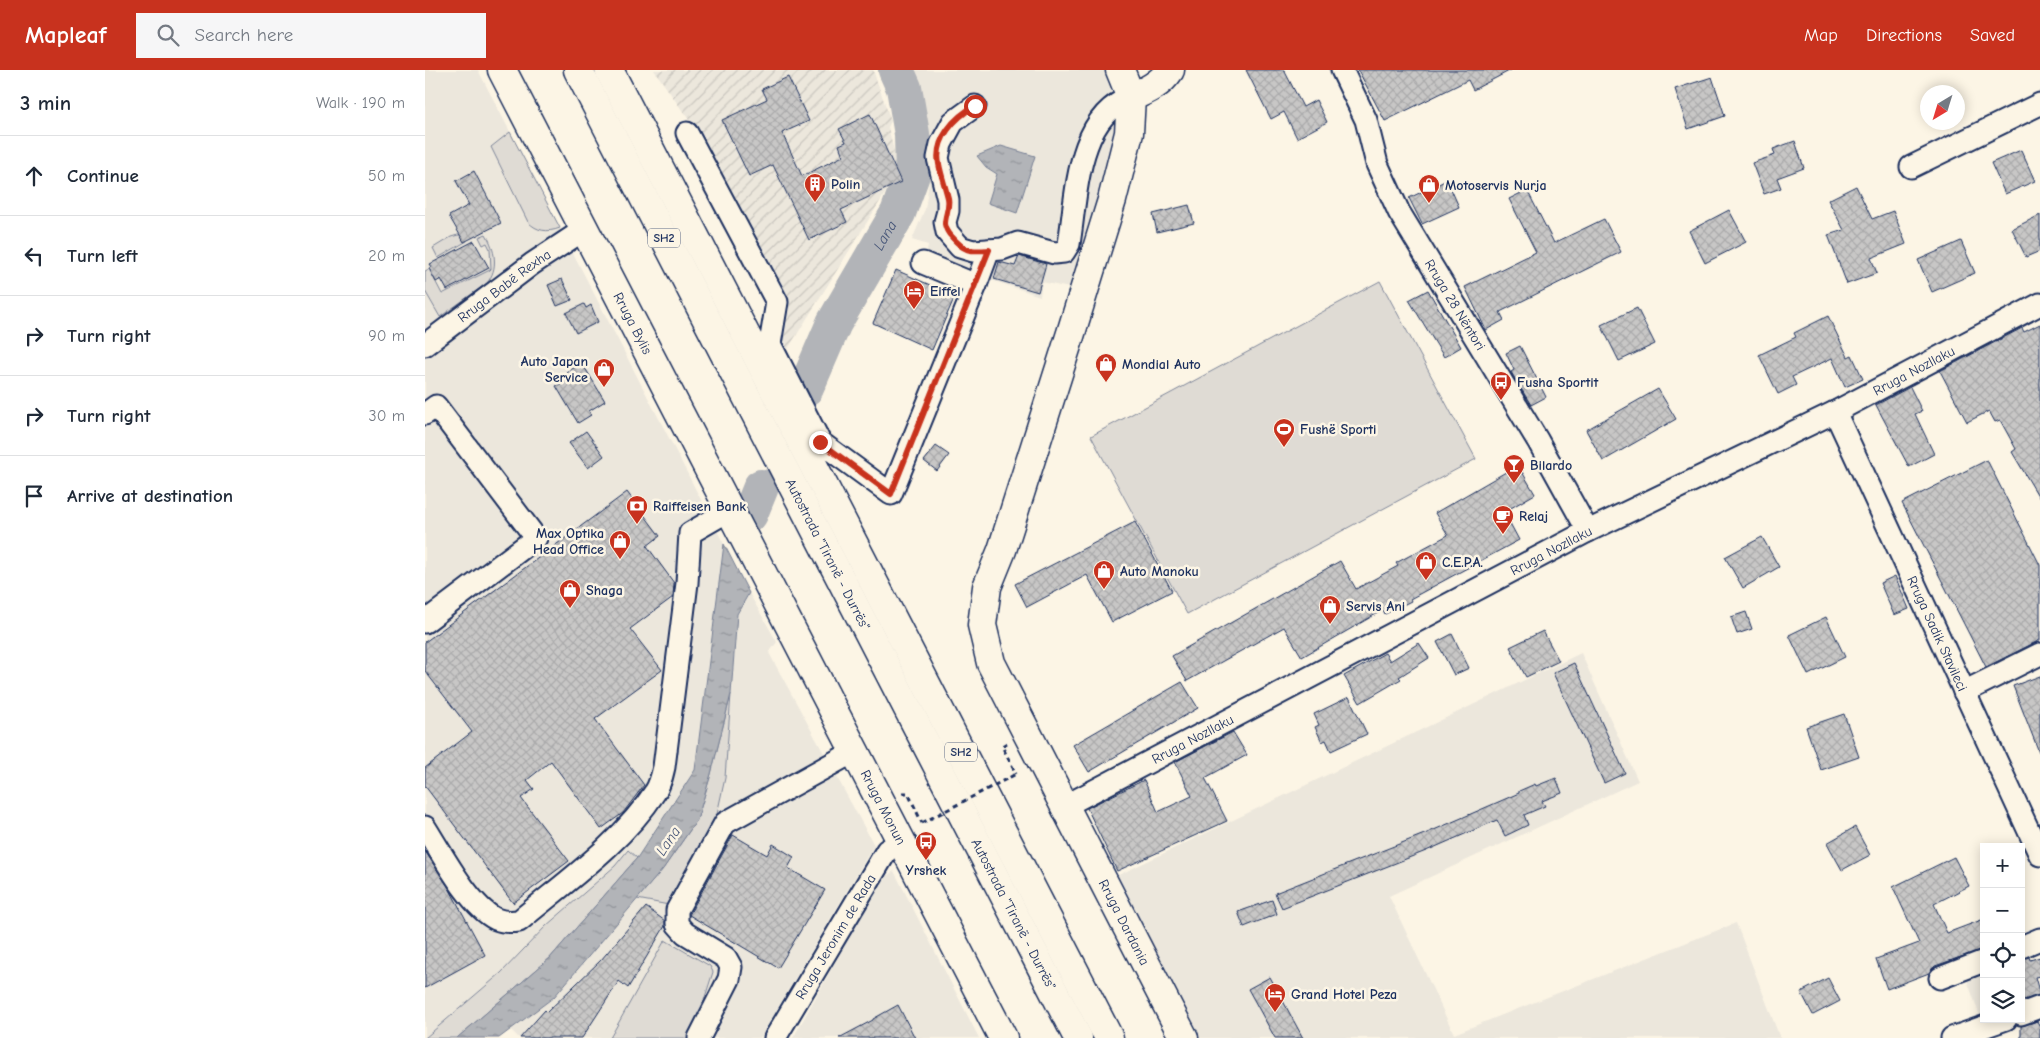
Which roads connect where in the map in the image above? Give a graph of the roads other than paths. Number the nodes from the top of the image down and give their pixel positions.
1 (502, 70) edge
2 (609, 70) edge
3 (1120, 70) edge
4 (1171, 70) edge
5 (1342, 70) edge
6 (579, 74) edge
7 (1131, 97) junction
8 (2040, 104) edge
9 (975, 106) dead end
10 (687, 133) dead end
11 (1911, 167) dead end
12 (585, 229) junction
13 (989, 250) junction
14 (923, 263) dead end
15 (976, 285) junction
16 (2040, 304) edge
17 (425, 345) edge
18 (1835, 412) junction
19 (425, 414) edge
20 (730, 510) junction
21 (1588, 531) junction
22 (765, 577) joint
23 (425, 622) edge
24 (2040, 654) edge
25 (1964, 692) junction
26 (855, 751) junction
27 (1065, 806) junction
28 (425, 827) edge
29 (901, 842) junction
30 (2040, 856) edge
31 (2040, 939) edge
32 (2025, 945) edge
33 (1980, 963) edge
34 (1940, 978) dead end
35 (2040, 1008) edge
36 (2025, 1013) edge
37 (1994, 1023) edge
38 (699, 1038) edge
39 (775, 1038) edge
40 (1003, 1038) edge
41 (1078, 1038) edge
42 (1109, 1038) edge
43 (1184, 1038) edge
44 (1951, 1038) edge

1 - 12 main road, Rruga Bylis
2 - 42 main road, Autostrada "Tiranë - Durrës" / SH2
3 - 7 main road
4 - 7 main road
5 - 21 street, Rruga 28 Nëntori
6 - 41 main road, Autostrada "Tiranë - Durrës" / SH2
7 - 13 street
7 - 27 main road, Rruga Dardania
8 - 11 street
9 - 13 street
10 - 15 street
12 - 17 street, Rruga Babë Rexha
12 - 20 main road, Rruga Bylis
13 - 15 street
14 - 15 street
16 - 18 street, Rruga Nozllaku
18 - 21 street, Rruga Nozllaku
18 - 25 street, Rruga Sadik Stavileci
19 - 23 street
20 - 22 main road, Rruga Bylis
20 - 28 street
21 - 27 street, Rruga Nozllaku
22 - 26 main road, Rruga Monun
24 - 25 street
25 - 30 street, Rruga Sadik Stavileci
26 - 29 main road, Rruga Monun
26 - 38 street
27 - 43 main road, Rruga Dardania
29 - 39 street, Rruga Jeronim de Rada
29 - 40 main road, Rruga Monun
31 - 32 street
33 - 34 street
35 - 36 street
37 - 44 street

